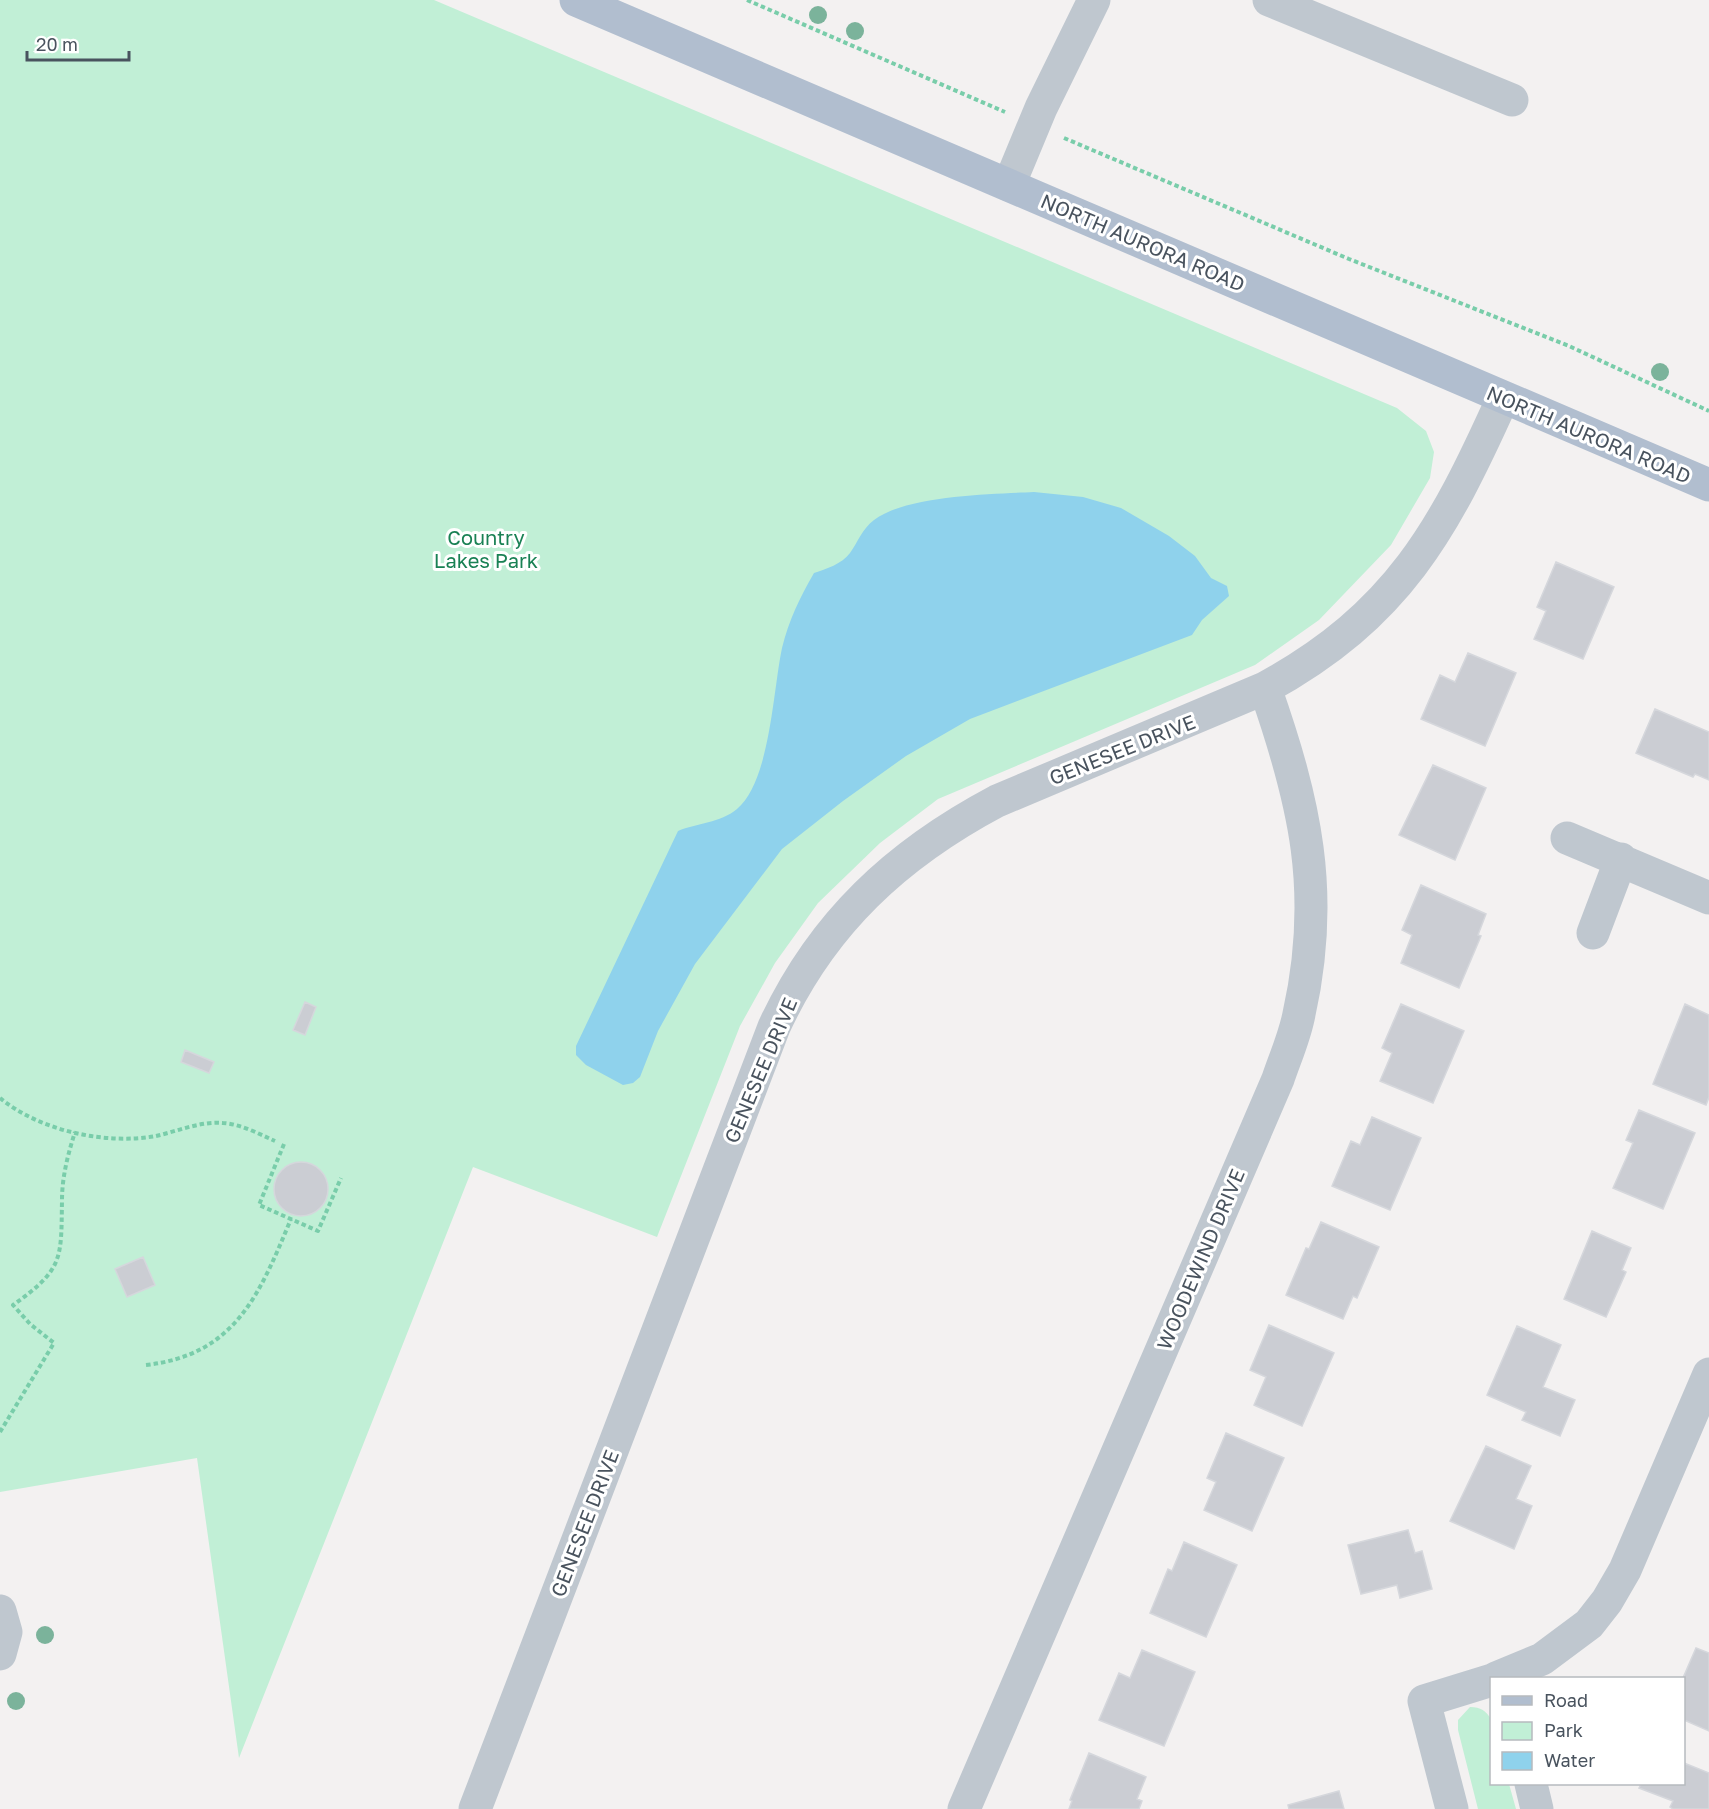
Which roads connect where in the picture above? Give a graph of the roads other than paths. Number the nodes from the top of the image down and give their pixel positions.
1 (576, 0) edge
2 (1094, 0) edge
3 (1269, 0) edge
4 (1512, 100) dead end
5 (1009, 185) junction
6 (1503, 398) junction
7 (1709, 485) edge
8 (1265, 688) junction
9 (1567, 838) dead end
10 (1621, 859) junction
11 (1709, 898) edge
12 (1593, 933) dead end
13 (1709, 1374) edge
14 (0, 1611) edge
15 (0, 1654) edge
16 (1499, 1677) edge
17 (1490, 1680) edge
18 (1531, 1785) edge
19 (475, 1809) edge
20 (964, 1809) edge
21 (1452, 1809) edge
22 (1537, 1809) edge

1 - 5 main road, NORTH AURORA ROAD
2 - 5 street
3 - 4 street
5 - 6 main road, NORTH AURORA ROAD
6 - 7 main road, NORTH AURORA ROAD
6 - 8 street, GENESEE DRIVE
8 - 19 street, GENESEE DRIVE
8 - 20 street, WOODEWIND DRIVE
9 - 10 street
10 - 11 street
10 - 12 street
13 - 16 street
14 - 15 street
17 - 21 street
18 - 22 street

